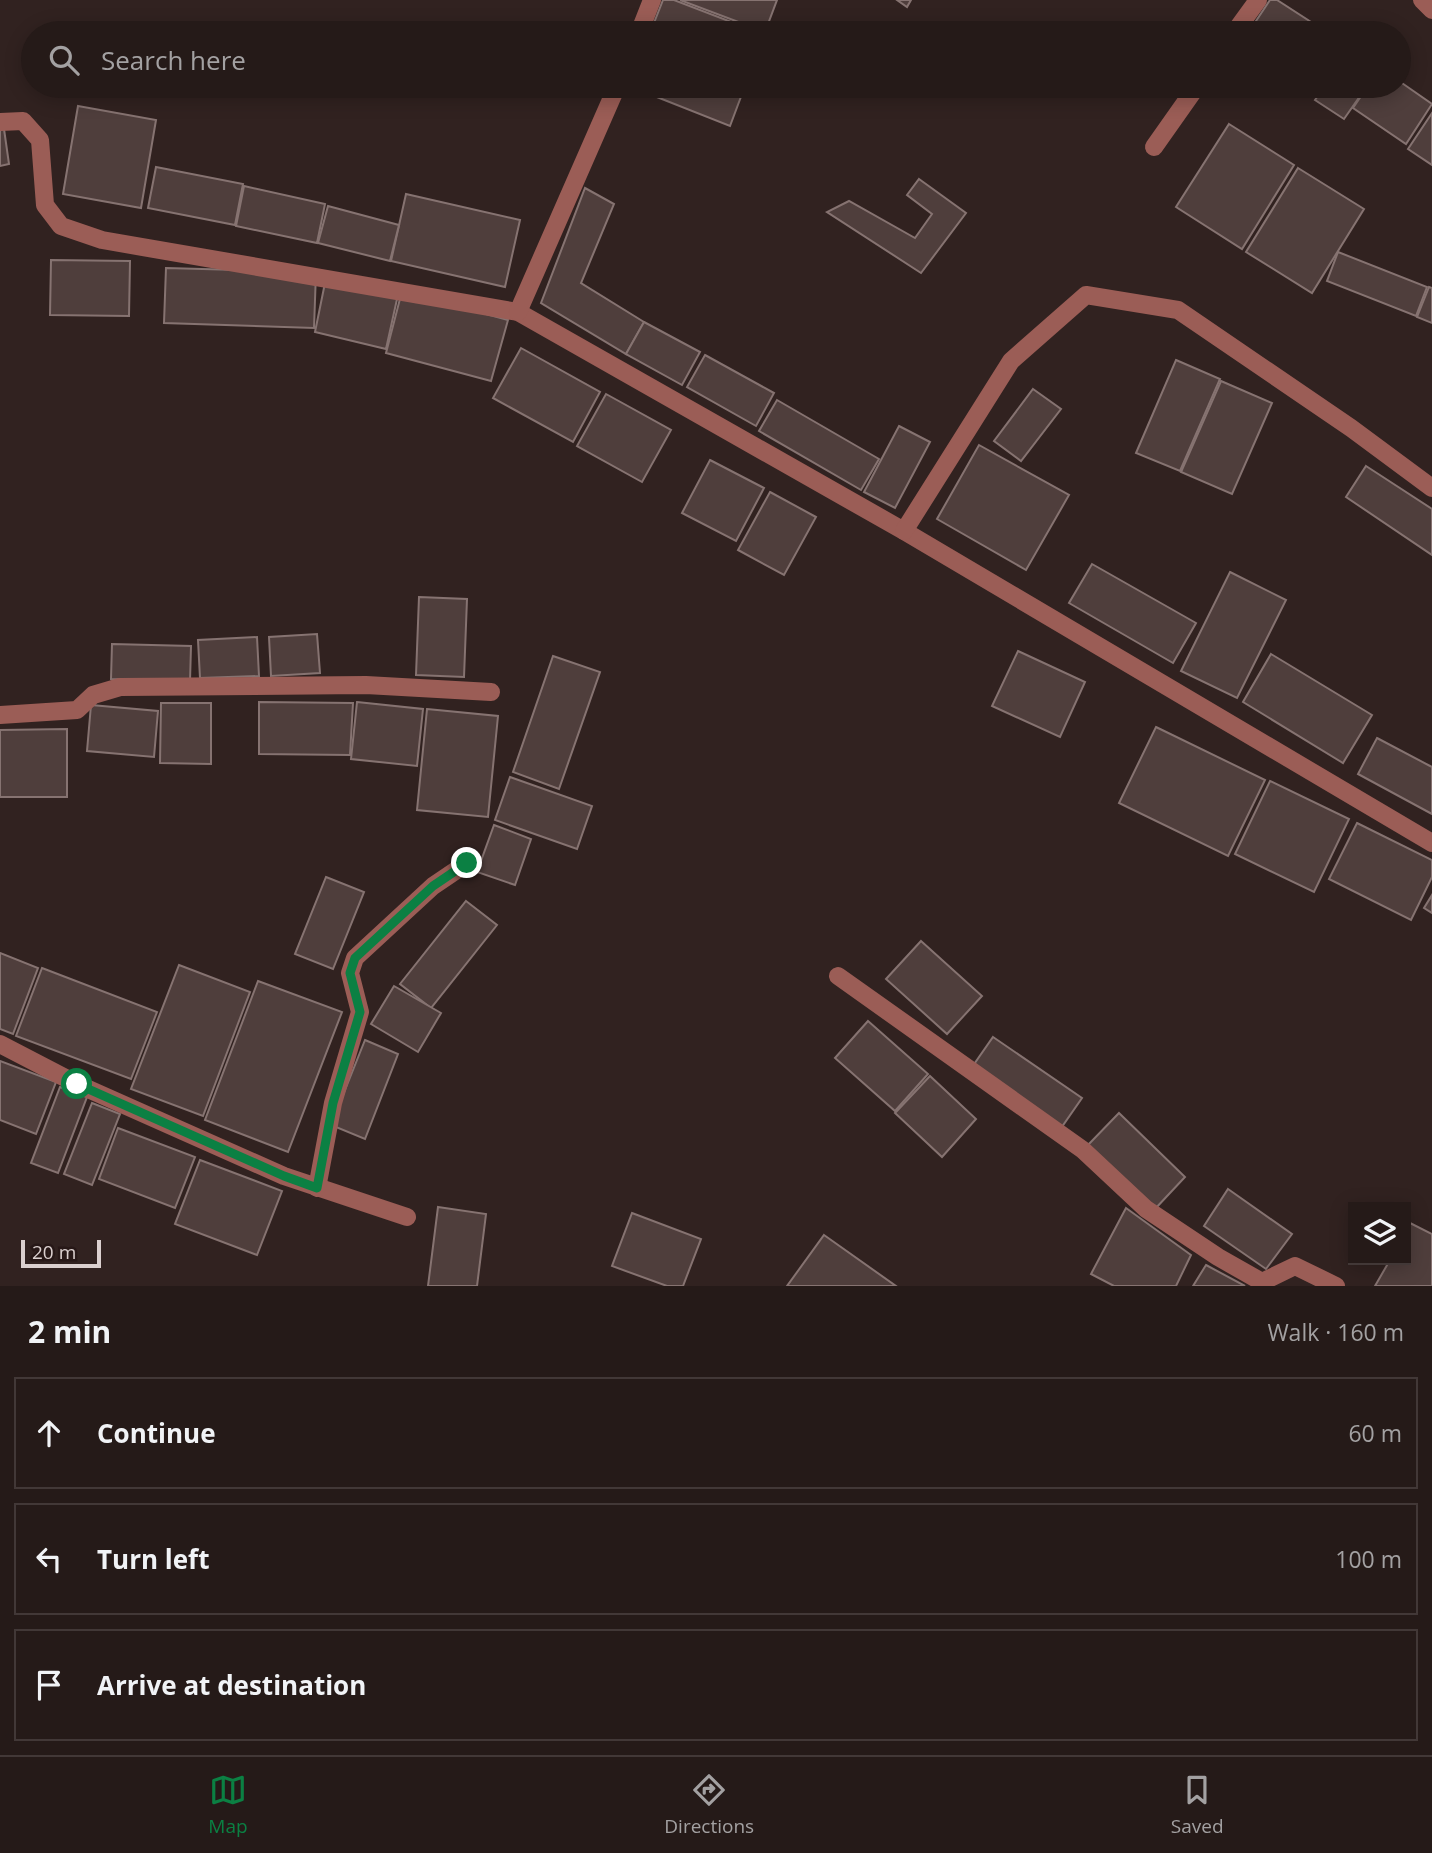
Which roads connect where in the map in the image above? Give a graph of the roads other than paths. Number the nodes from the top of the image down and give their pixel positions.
1 (652, 0) edge
2 (1258, 0) edge
3 (1422, 0) edge
4 (1432, 10) edge
5 (644, 21) edge
6 (1243, 21) edge
7 (612, 98) edge
8 (1189, 98) edge
9 (0, 122) edge
10 (1154, 148) dead end
11 (518, 312) junction
12 (1432, 488) edge
13 (904, 531) junction
14 (491, 692) dead end
15 (0, 715) edge
16 (1432, 844) edge
17 (467, 863) dead end
18 (838, 976) dead end
19 (0, 1044) edge
20 (317, 1188) junction
21 (407, 1217) dead end
22 (1336, 1286) edge

1 - 5 street
2 - 6 street
3 - 4 street
7 - 11 street
8 - 10 street
9 - 11 street
11 - 13 street
12 - 13 street
13 - 16 street
14 - 15 street
17 - 20 street
18 - 22 street
19 - 20 street
20 - 21 street

